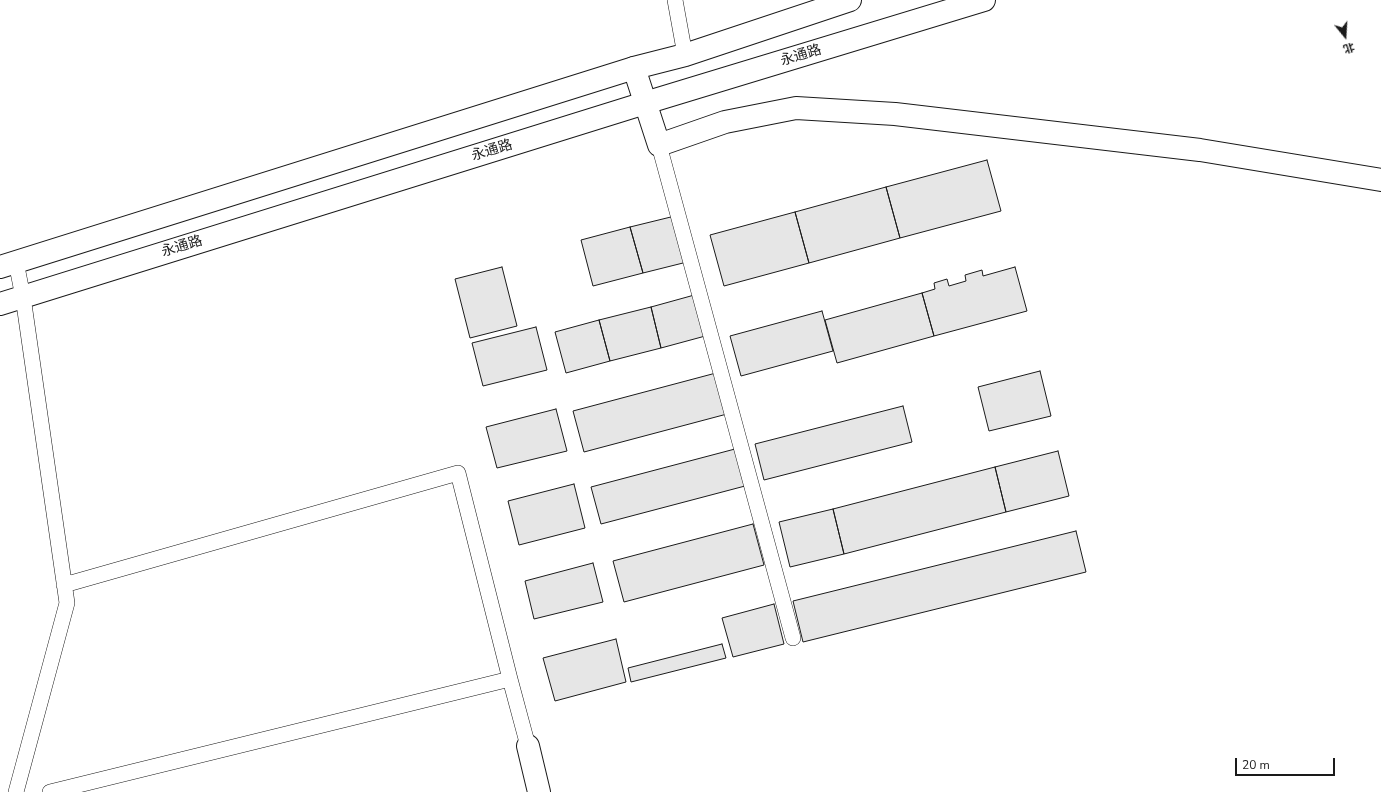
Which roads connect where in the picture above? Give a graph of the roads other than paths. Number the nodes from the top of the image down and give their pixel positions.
1 (675, 0) edge
2 (850, 0) edge
3 (984, 0) edge
4 (685, 55) junction
5 (634, 68) junction
6 (645, 103) junction
7 (659, 145) junction
8 (1381, 180) edge
9 (8, 265) edge
10 (23, 297) junction
11 (0, 304) edge
12 (64, 585) junction
13 (794, 638) dead end
14 (510, 679) junction
15 (528, 746) joint
16 (16, 792) edge
17 (50, 792) edge
18 (539, 792) edge

1 - 4 lane
2 - 4 main road
3 - 6 main road, 永通路
4 - 5 main road
5 - 6 main road
5 - 9 main road
6 - 7 main road
6 - 10 main road, 永通路
7 - 8 main road
7 - 13 lane
9 - 10 lane
10 - 11 main road, 永通路
10 - 12 lane
12 - 14 lane
12 - 16 lane
14 - 15 lane
14 - 17 lane
15 - 18 main road

